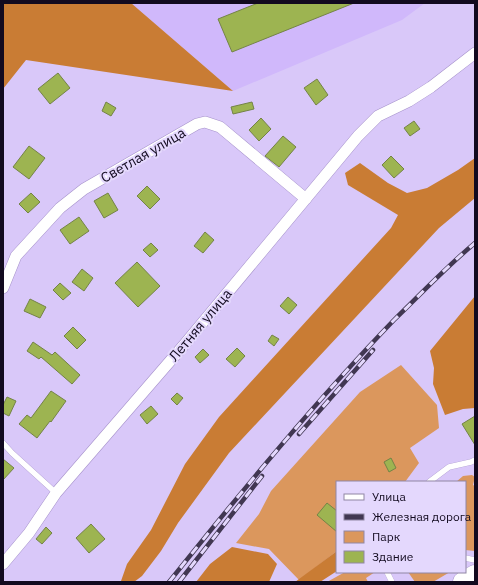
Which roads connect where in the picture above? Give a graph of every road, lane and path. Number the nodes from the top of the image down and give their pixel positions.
1 (475, 53) edge
2 (306, 198) junction
3 (3, 288) edge
4 (3, 443) edge
5 (475, 460) edge
6 (430, 481) edge
7 (56, 494) junction
8 (3, 564) edge
9 (388, 573) edge
10 (475, 575) edge
11 (392, 582) edge
12 (462, 582) edge

1 - 2 street, Летняя улица
2 - 3 street, Светлая улица
2 - 7 street, Летняя улица
4 - 7 lane
5 - 6 lane
7 - 8 street, Летняя улица
9 - 11 lane
10 - 12 highway

